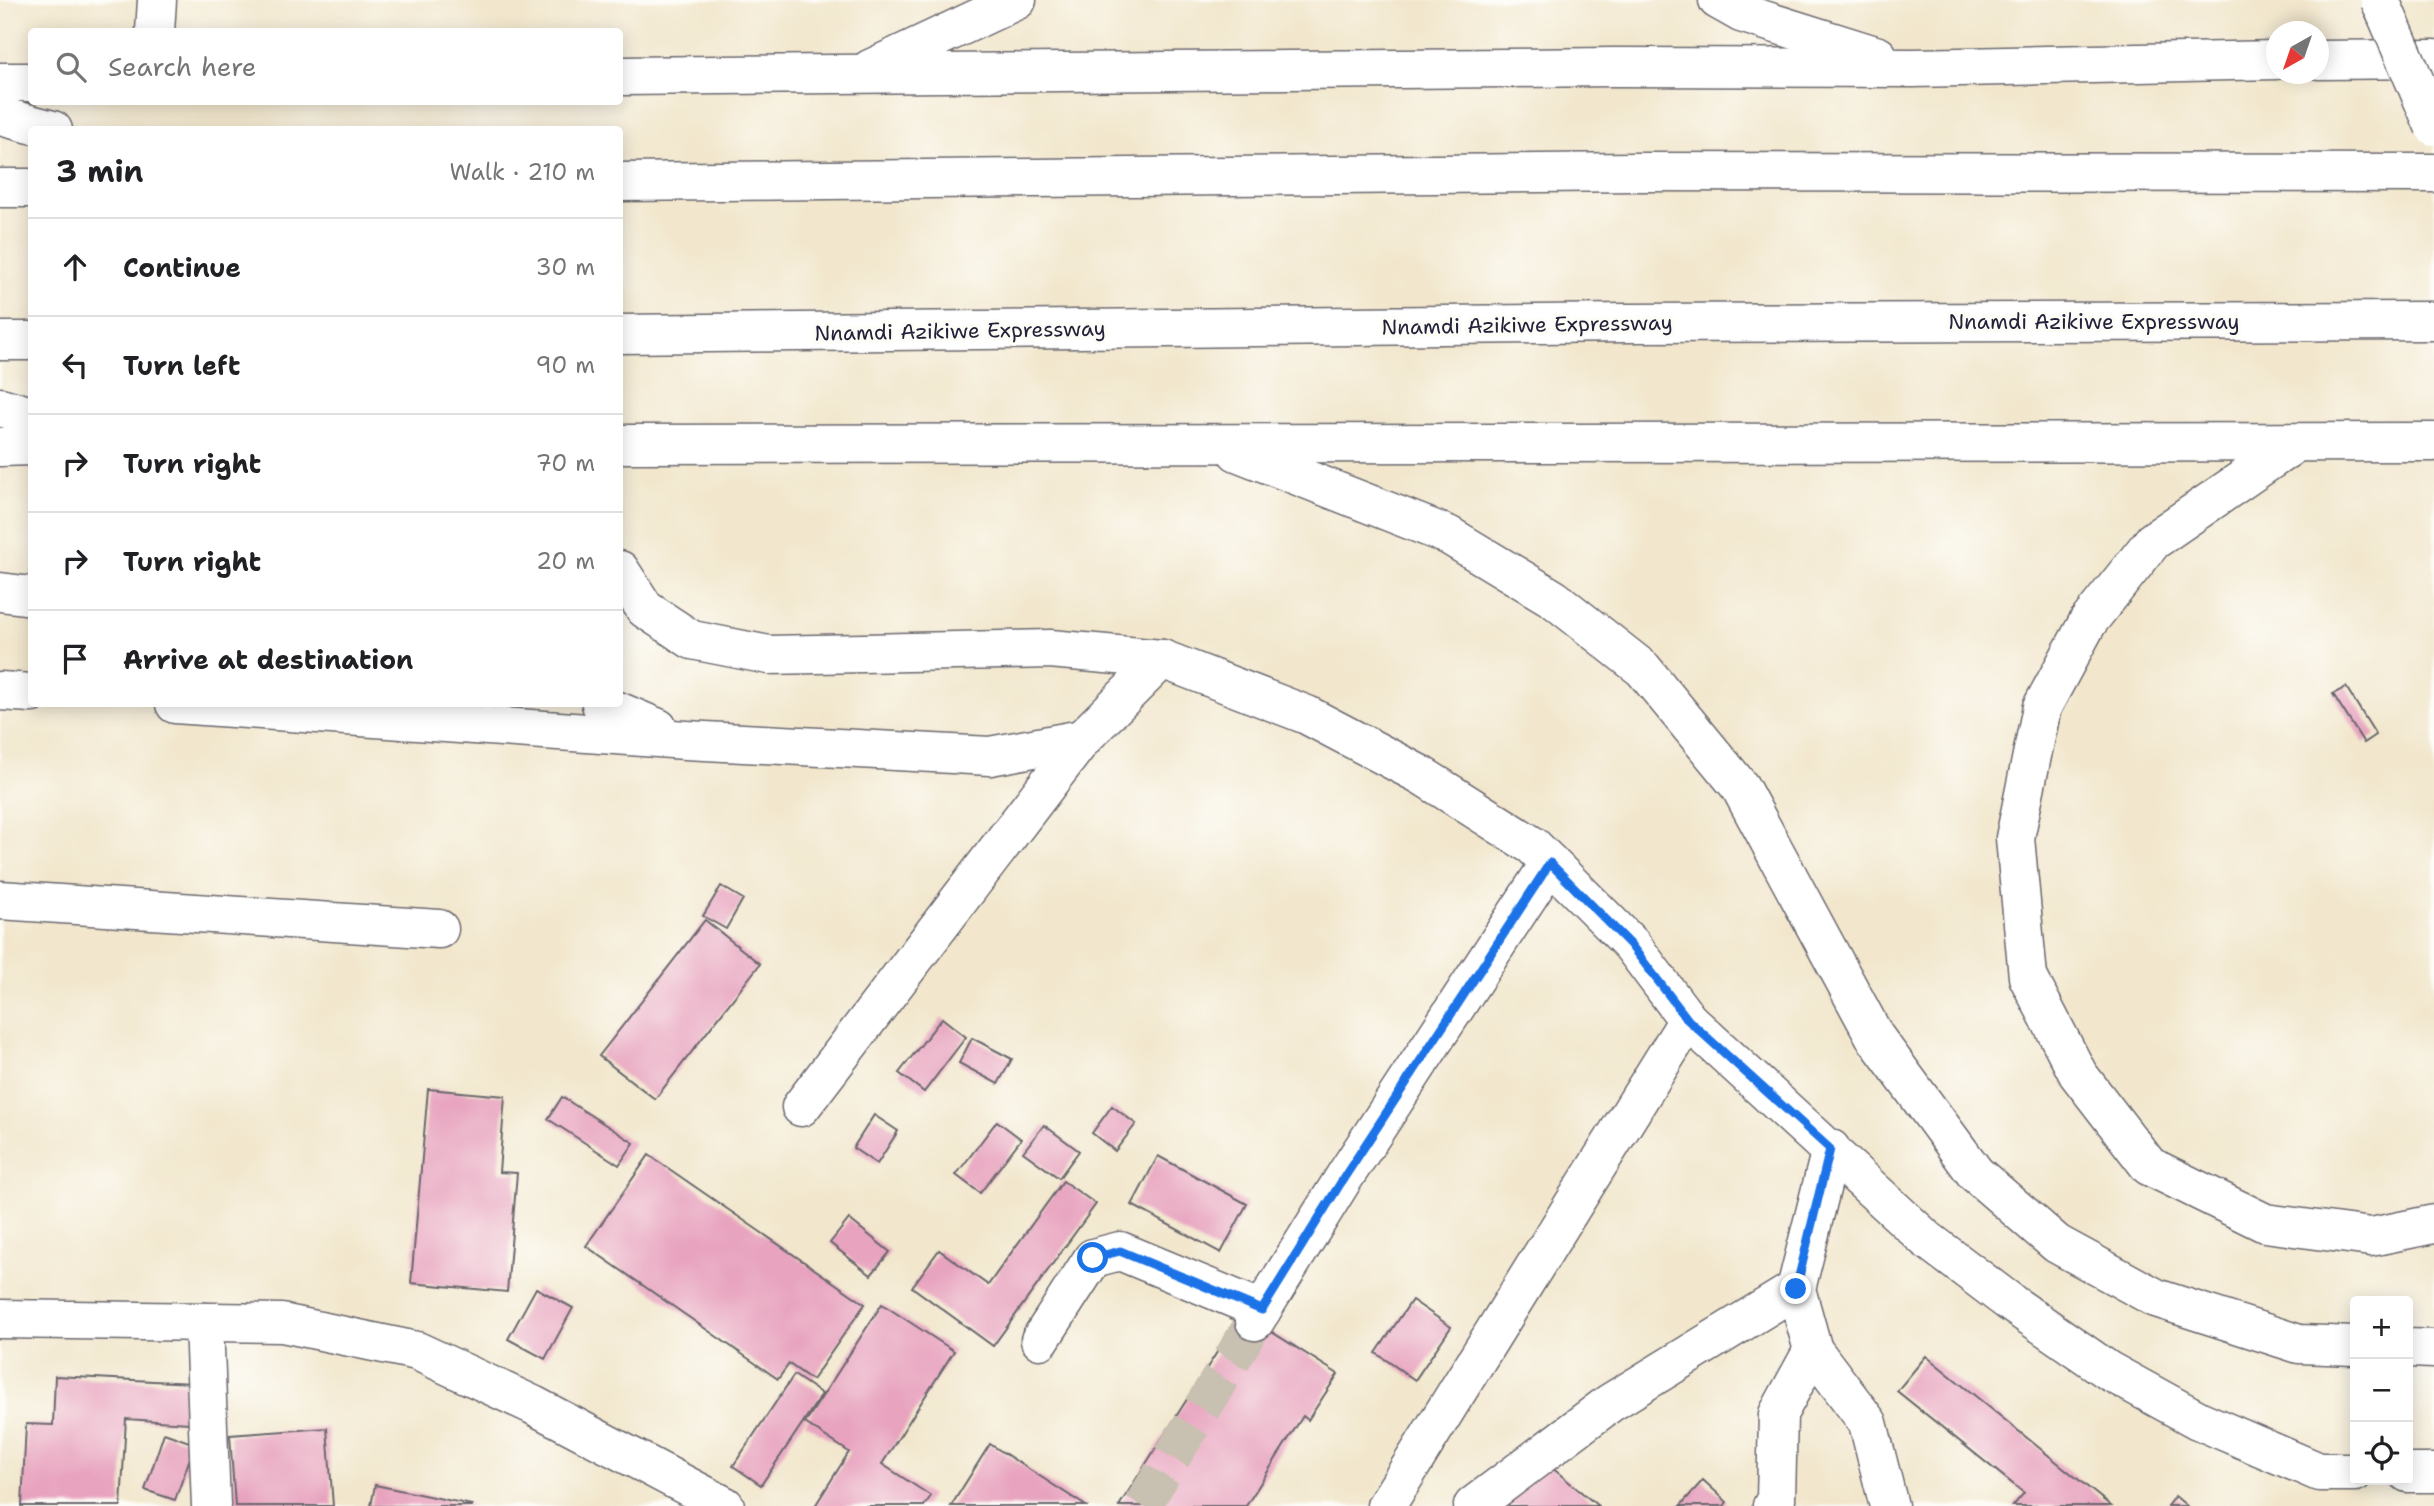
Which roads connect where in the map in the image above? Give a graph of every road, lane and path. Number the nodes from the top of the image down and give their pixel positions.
1 (156, 0) edge
2 (1017, 0) edge
3 (1718, 0) edge
4 (2380, 0) edge
5 (155, 28) edge
6 (2434, 59) edge
7 (2266, 60) edge
8 (2329, 60) edge
9 (1913, 68) junction
10 (859, 74) junction
11 (623, 76) edge
12 (0, 82) edge
13 (28, 82) edge
14 (0, 116) edge
15 (38, 126) edge
16 (2434, 126) edge
17 (2434, 173) edge
18 (623, 182) edge
19 (0, 188) edge
20 (28, 188) edge
21 (2434, 321) edge
22 (623, 334) edge
23 (0, 341) edge
24 (28, 341) edge
25 (0, 407) edge
26 (28, 415) edge
27 (2434, 442) edge
28 (623, 443) edge
29 (1219, 444) junction
30 (2294, 444) junction
31 (28, 446) edge
32 (0, 447) edge
33 (623, 575) edge
34 (0, 592) edge
35 (28, 596) edge
36 (1161, 659) junction
37 (0, 691) edge
38 (28, 693) edge
39 (218, 707) edge
40 (608, 707) edge
41 (1082, 739) junction
42 (686, 740) junction
43 (1550, 863) junction
44 (0, 901) edge
45 (439, 929) dead end
46 (1688, 1020) junction
47 (801, 1107) dead end
48 (1830, 1149) junction
49 (2434, 1224) edge
50 (1796, 1289) junction
51 (0, 1319) edge
52 (204, 1322) junction
53 (1040, 1340) dead end
54 (2350, 1346) edge
55 (2413, 1348) edge
56 (2434, 1349) edge
57 (1814, 1350) junction
58 (2350, 1472) edge
59 (2413, 1473) edge
60 (2434, 1473) edge
61 (211, 1506) edge
62 (725, 1506) edge
63 (1386, 1506) edge
64 (1473, 1506) edge
65 (1772, 1506) edge
66 (1889, 1506) edge

1 - 5 main road
2 - 10 main road
3 - 9 main road
4 - 16 main road, bridge
6 - 8 main road
7 - 9 main road
9 - 10 main road
10 - 11 main road
12 - 13 main road
14 - 15 main road
17 - 18 main road
19 - 20 main road
21 - 22 main road, Nnamdi Azikiwe Expressway
23 - 24 main road
25 - 26 main road
27 - 30 main road
28 - 29 main road
29 - 30 main road
29 - 54 main road
30 - 49 main road
31 - 32 main road
33 - 36 main road
34 - 35 main road
36 - 41 main road
36 - 43 main road
37 - 38 main road
39 - 42 main road
40 - 42 main road
41 - 42 main road
41 - 47 main road
43 - 46 main road
43 - 53 main road
44 - 45 main road
46 - 48 main road
46 - 63 main road
48 - 50 main road
48 - 58 main road
50 - 57 main road
50 - 64 main road
51 - 52 main road
52 - 61 main road
52 - 62 main road
55 - 56 main road
57 - 65 main road
57 - 66 main road
59 - 60 main road

